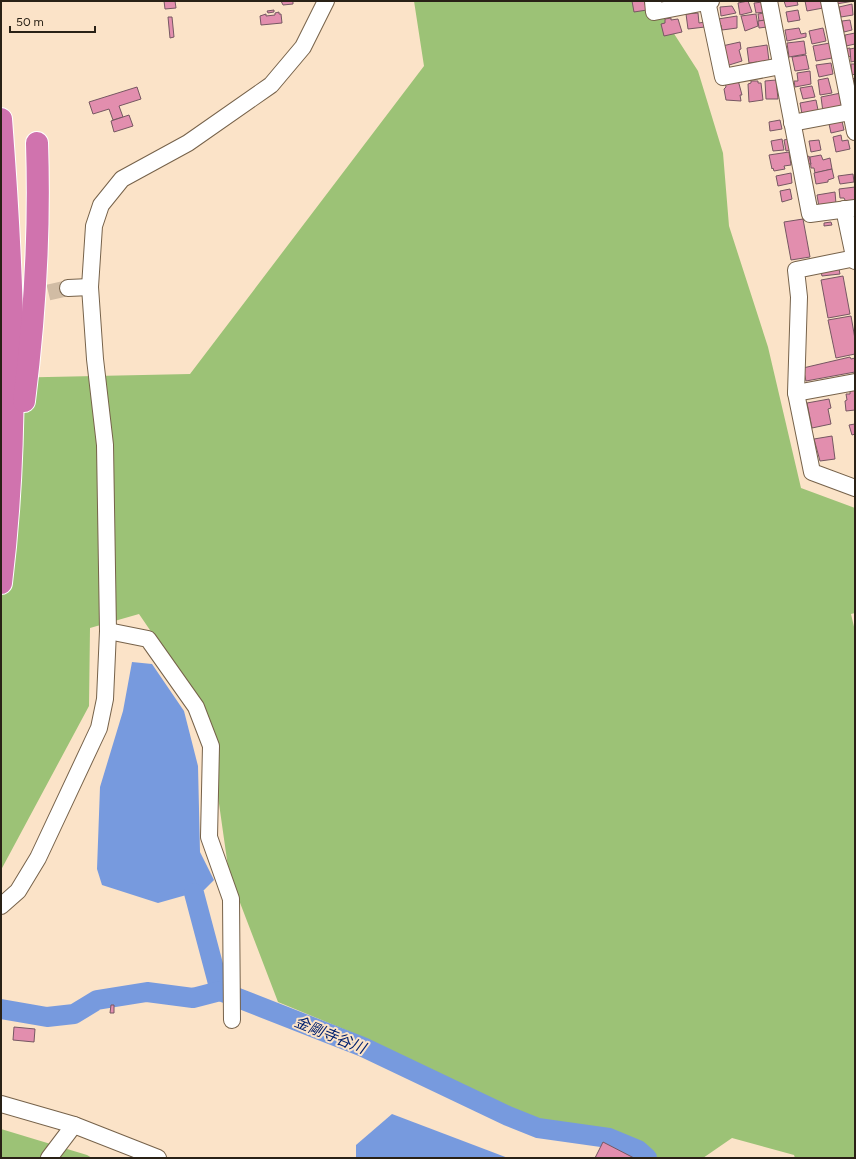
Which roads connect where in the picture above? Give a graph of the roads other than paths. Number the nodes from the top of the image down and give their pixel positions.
1 (326, 1) edge
2 (653, 1) edge
3 (708, 1) edge
4 (770, 1) edge
5 (829, 1) edge
6 (780, 66) junction
7 (853, 112) edge
8 (1, 119) edge
9 (792, 123) junction
10 (855, 132) edge
11 (38, 143) dead end
12 (850, 209) edge
13 (855, 259) edge
14 (90, 287) junction
15 (68, 288) tunnel mouth
16 (855, 382) edge
17 (796, 393) junction
18 (855, 488) edge
19 (7, 535) junction
20 (1, 583) edge
21 (108, 631) junction
22 (1, 906) edge
23 (232, 1020) dead end
24 (1, 1104) edge
25 (74, 1125) junction
26 (49, 1158) edge
27 (158, 1158) edge

1 - 14 street
2 - 3 street
3 - 6 street
4 - 6 street
5 - 7 street
6 - 9 street
7 - 9 street
7 - 10 street
8 - 19 highway
9 - 12 street
11 - 19 highway
12 - 13 street
13 - 17 street
14 - 15 street
14 - 21 street
16 - 17 street
17 - 18 street
19 - 20 highway
21 - 22 street
21 - 23 street
24 - 25 street
25 - 26 street
25 - 27 street

